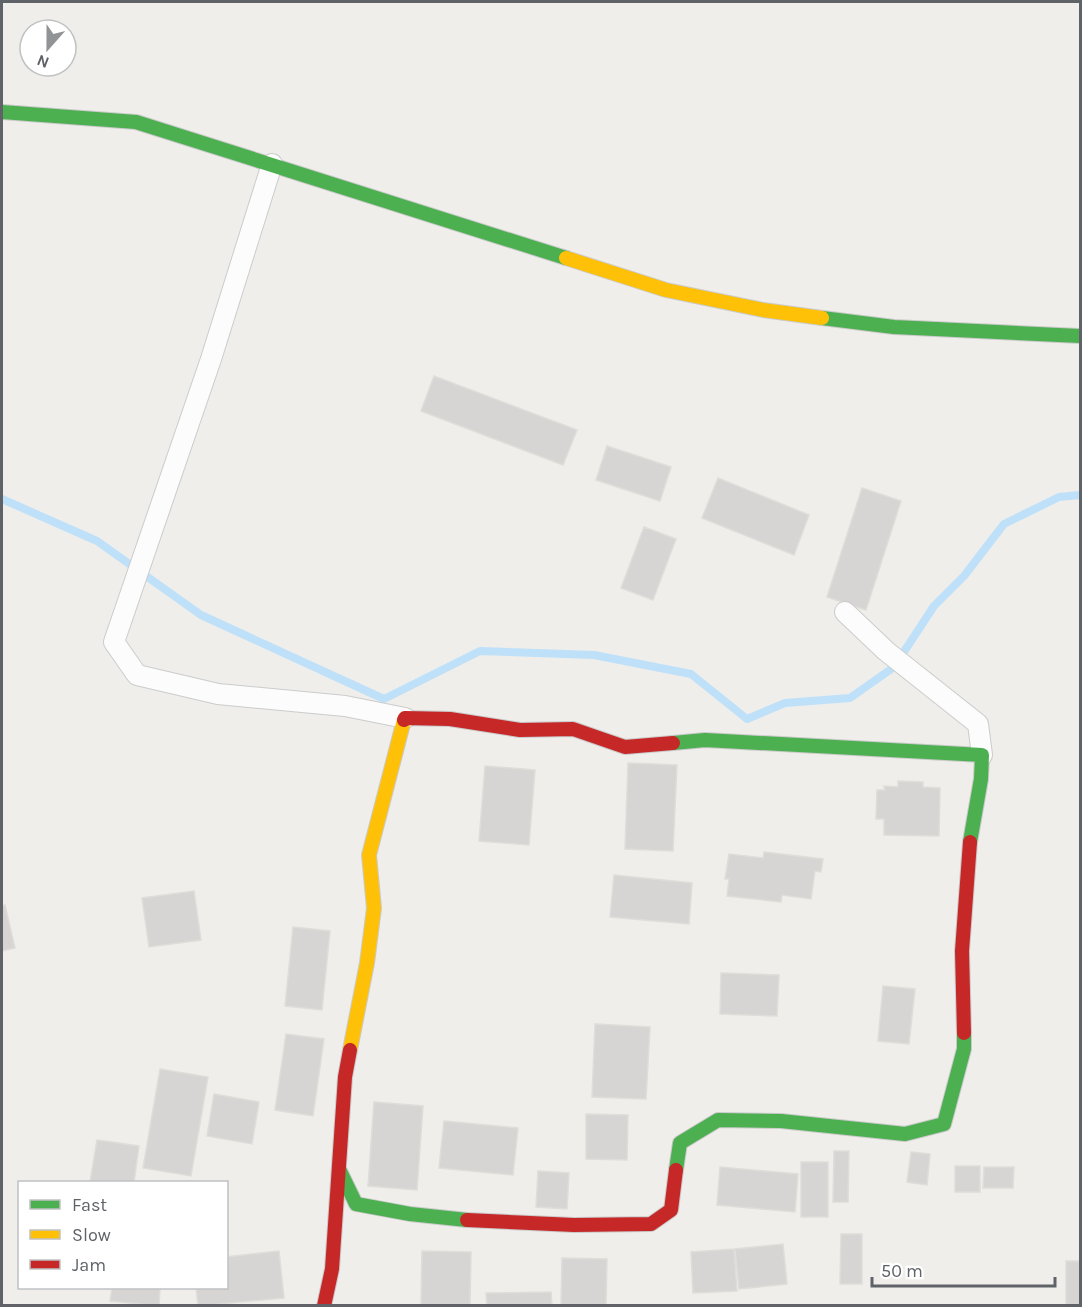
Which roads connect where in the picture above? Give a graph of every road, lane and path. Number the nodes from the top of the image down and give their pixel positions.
1 (2, 112) edge
2 (272, 164) junction
3 (1080, 336) edge
4 (845, 612) dead end
5 (405, 718) junction
6 (982, 755) junction
7 (339, 1169) junction
8 (324, 1305) edge

1 - 2 street
2 - 3 street
2 - 5 street
4 - 6 street
5 - 6 street
5 - 7 street
6 - 7 street
7 - 8 street

